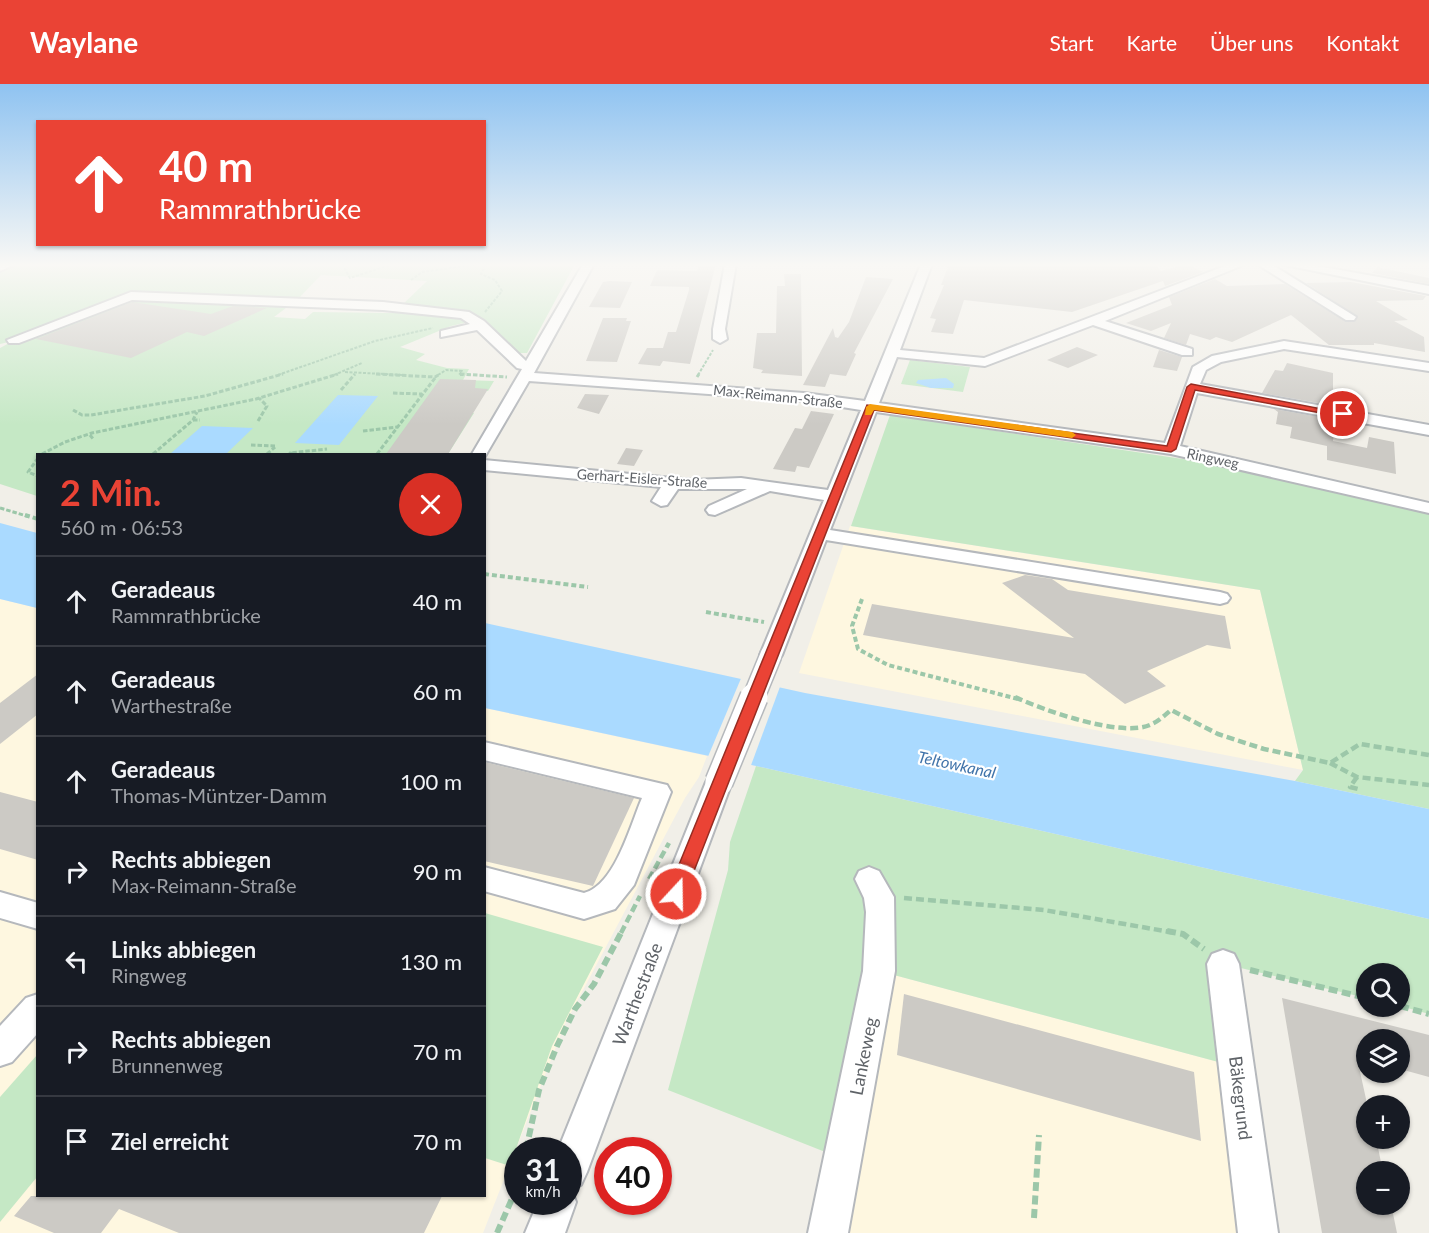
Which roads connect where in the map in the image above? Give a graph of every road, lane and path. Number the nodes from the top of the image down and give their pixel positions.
1 (74, 318) edge
2 (464, 318) edge
3 (482, 318) edge
4 (559, 318) edge
5 (721, 318) edge
6 (907, 318) edge
7 (1102, 318) edge
8 (1093, 321) junction
9 (478, 323) junction
10 (441, 330) joint
11 (720, 339) joint
12 (14, 340) dead end
13 (1187, 352) dead end
14 (893, 353) junction
15 (362, 363) dead end
16 (1429, 367) edge
17 (344, 372) junction
18 (529, 372) junction
19 (356, 374) junction
20 (435, 377) junction
21 (510, 377) dead end
22 (690, 387) junction
23 (1191, 387) junction
24 (341, 390) dead end
25 (393, 393) dead end
26 (423, 394) junction
27 (259, 398) junction
28 (870, 407) junction
29 (73, 410) dead end
30 (198, 411) junction
31 (193, 420) junction
32 (200, 420) dead end
33 (258, 421) dead end
34 (397, 427) junction
35 (363, 430) dead end
36 (1429, 430) edge
37 (90, 435) junction
38 (94, 440) dead end
39 (251, 445) dead end
40 (327, 449) dead end
41 (1171, 449) junction
42 (44, 453) edge
43 (154, 453) edge
44 (268, 453) edge
45 (290, 453) edge
46 (378, 453) edge
47 (481, 453) edge
48 (36, 461) edge
49 (486, 465) edge
50 (36, 475) edge
51 (673, 483) junction
52 (769, 486) junction
53 (836, 496) junction
54 (661, 501) dead end
55 (0, 508) edge
56 (1429, 508) edge
57 (715, 510) dead end
58 (36, 518) edge
59 (822, 534) junction
60 (486, 574) edge
61 (588, 587) dead end
62 (1220, 598) dead end
63 (862, 599) dead end
64 (706, 612) dead end
65 (766, 622) dead end
66 (486, 751) edge
67 (1429, 754) edge
68 (1330, 763) junction
69 (1357, 777) junction
70 (1429, 784) edge
71 (1358, 789) dead end
72 (670, 839) dead end
73 (868, 879) joint
74 (486, 880) edge
75 (0, 905) edge
76 (36, 915) edge
77 (1223, 964) junction
78 (1356, 997) edge
79 (1410, 1009) edge
80 (36, 1011) edge
81 (1429, 1014) edge
82 (0, 1050) edge
83 (1039, 1135) dead end
84 (528, 1137) edge
85 (582, 1137) edge
86 (505, 1215) edge
87 (552, 1215) edge
88 (1034, 1218) dead end
89 (497, 1233) edge
90 (545, 1233) edge
91 (828, 1233) edge
92 (1258, 1233) edge

1 - 12 street
2 - 9 street
3 - 9 path
4 - 18 street
5 - 11 street
6 - 14 street
7 - 8 street
8 - 13 street
8 - 14 street
9 - 10 street
9 - 18 street
10 - 29 path
11 - 22 path
14 - 28 street
15 - 17 path
16 - 23 street, Ringweg
17 - 19 path
17 - 27 path
18 - 22 street, Max-Reimann-Straße
18 - 47 street
19 - 20 path
19 - 24 path
20 - 21 path
20 - 26 path
22 - 28 street, Max-Reimann-Straße
23 - 36 street
23 - 41 street, Ringweg
25 - 26 path
26 - 34 path
27 - 30 path
27 - 33 path
28 - 41 street, Max-Reimann-Straße
28 - 53 street
30 - 31 path
30 - 37 path
31 - 32 path
31 - 43 path
34 - 35 path
34 - 46 path
37 - 38 path
37 - 42 path
39 - 44 path
40 - 45 path
41 - 56 street, Ringweg
48 - 50 path
49 - 51 street, Gerhart-Eisler-Straße
51 - 52 street, Gerhart-Eisler-Straße
51 - 54 street
52 - 53 street, Gerhart-Eisler-Straße
52 - 57 street
53 - 59 street
55 - 58 path
59 - 62 street
59 - 85 street, Warthestraße, bridge
60 - 61 path
63 - 68 path
64 - 65 path
66 - 74 street
67 - 68 path
68 - 69 path
69 - 70 path
69 - 71 path
72 - 84 path
73 - 77 path
73 - 91 street, Lankeweg
75 - 76 street
77 - 78 path
77 - 92 street, Bäkegrund
79 - 81 path
80 - 82 street
83 - 88 path
86 - 89 path
87 - 90 street

